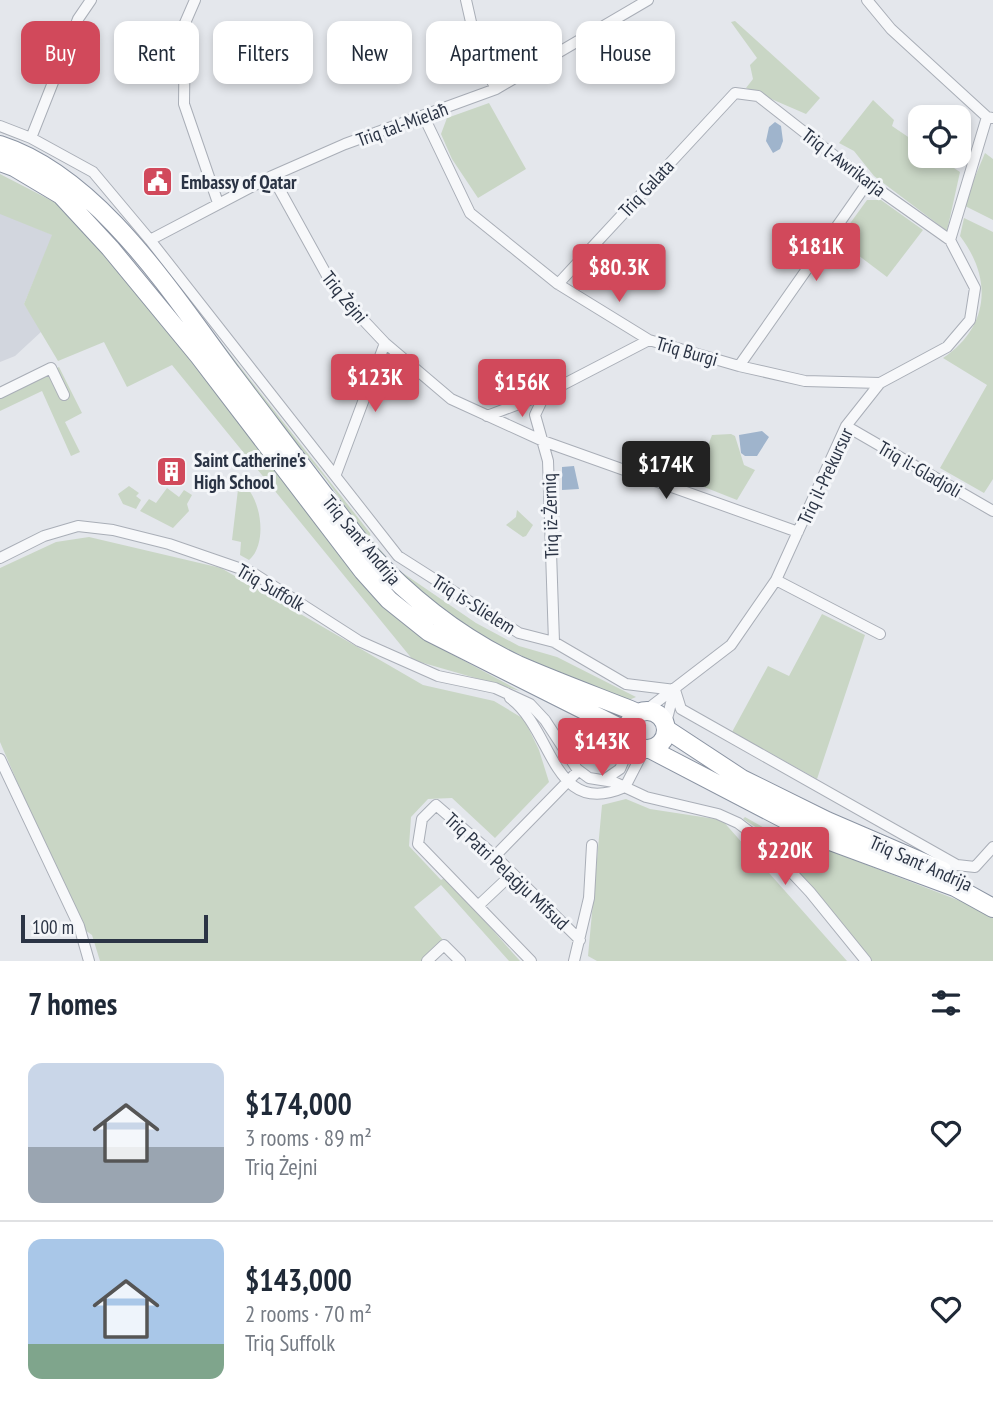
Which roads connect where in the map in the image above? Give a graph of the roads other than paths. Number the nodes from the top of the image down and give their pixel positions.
1 (90, 0) edge
2 (195, 0) edge
3 (466, 0) edge
4 (648, 0) edge
5 (867, 0) edge
6 (496, 89) junction
7 (735, 93) joint
8 (424, 117) junction
9 (990, 118) edge
10 (0, 126) edge
11 (31, 138) junction
12 (0, 145) edge
13 (0, 162) edge
14 (272, 176) junction
15 (868, 182) junction
16 (218, 204) junction
17 (150, 240) junction
18 (950, 240) junction
19 (558, 284) junction
20 (649, 340) junction
21 (385, 343) junction
22 (739, 366) junction
23 (880, 383) junction
24 (0, 393) edge
25 (545, 394) junction
26 (64, 395) dead end
27 (487, 416) junction
28 (846, 426) junction
29 (543, 441) junction
30 (336, 474) junction
31 (993, 511) edge
32 (798, 532) junction
33 (0, 558) edge
34 (776, 580) junction
35 (880, 634) dead end
36 (554, 642) junction
37 (495, 688) junction
38 (675, 690) junction
39 (642, 712) junction
40 (666, 726) junction
41 (639, 742) junction
42 (0, 760) edge
43 (578, 771) junction
44 (600, 780) junction
45 (568, 782) junction
46 (625, 787) junction
47 (592, 845) dead end
48 (993, 847) edge
49 (495, 856) junction
50 (512, 874) junction
51 (993, 895) edge
52 (479, 905) junction
53 (993, 908) edge
54 (580, 940) junction
55 (89, 961) edge
56 (427, 961) edge
57 (460, 961) edge
58 (531, 961) edge
59 (574, 961) edge
60 (866, 961) edge

1 - 11 street
2 - 16 street
3 - 6 street
4 - 6 street, Triq tal-Mielaħ
5 - 9 street
6 - 8 street, Triq tal-Mielaħ
7 - 15 street, Triq l-Awrikarja
7 - 19 street, Triq Galata
8 - 14 street, Triq tal-Mielaħ
8 - 19 street, Triq Burgi
9 - 18 street
10 - 11 street, Triq is-Slielem
11 - 17 street, Triq is-Slielem
12 - 39 highway, Triq Sant' Andrija
13 - 41 highway, Triq Sant' Andrija
14 - 16 street, Triq tal-Mielaħ
14 - 21 street, Triq Żejni
15 - 18 street, Triq l-Awrikarja
15 - 22 street
16 - 17 street, Triq tal-Mielaħ
17 - 30 street, Triq is-Slielem
18 - 23 street, Triq il-Prekursur
19 - 20 street, Triq Burgi
20 - 22 street, Triq Burgi
20 - 25 street
21 - 27 street, Triq Żejni
21 - 30 street
22 - 23 street, Triq Burgi
23 - 28 street, Triq il-Prekursur
24 - 26 street
25 - 27 street
25 - 29 street, Triq iż-Żerniq
27 - 29 street, Triq Żejni
28 - 31 street, Triq il-Gladjoli
28 - 32 street, Triq il-Prekursur
29 - 32 street, Triq Żejni
29 - 36 street, Triq iż-Żerniq
30 - 36 street, Triq is-Slielem
32 - 34 street, Triq il-Prekursur
33 - 37 street, Triq Suffolk
34 - 35 street
34 - 38 street, Triq il-Prekursur
36 - 38 street, Triq is-Slielem
37 - 43 street, Triq Suffolk
37 - 45 street, Triq Suffolk
38 - 39 street, Triq il-Prekursur
38 - 40 street
38 - 48 street
39 - 40 highway, Triq Sant' Andrija
39 - 41 highway
40 - 41 highway
40 - 51 highway, Triq Sant' Andrija
41 - 44 street
41 - 46 street
41 - 53 highway, Triq Sant' Andrija
42 - 55 street
43 - 44 street
43 - 45 street
44 - 46 street
45 - 46 street
45 - 49 street
46 - 60 street
47 - 54 street
49 - 50 street, Triq Patri Pelaġju Mifsud
49 - 52 street, Triq Patri Pelaġju Mifsud
50 - 52 street
50 - 54 street, Triq Patri Pelaġju Mifsud
52 - 58 street
54 - 59 street
56 - 57 street

